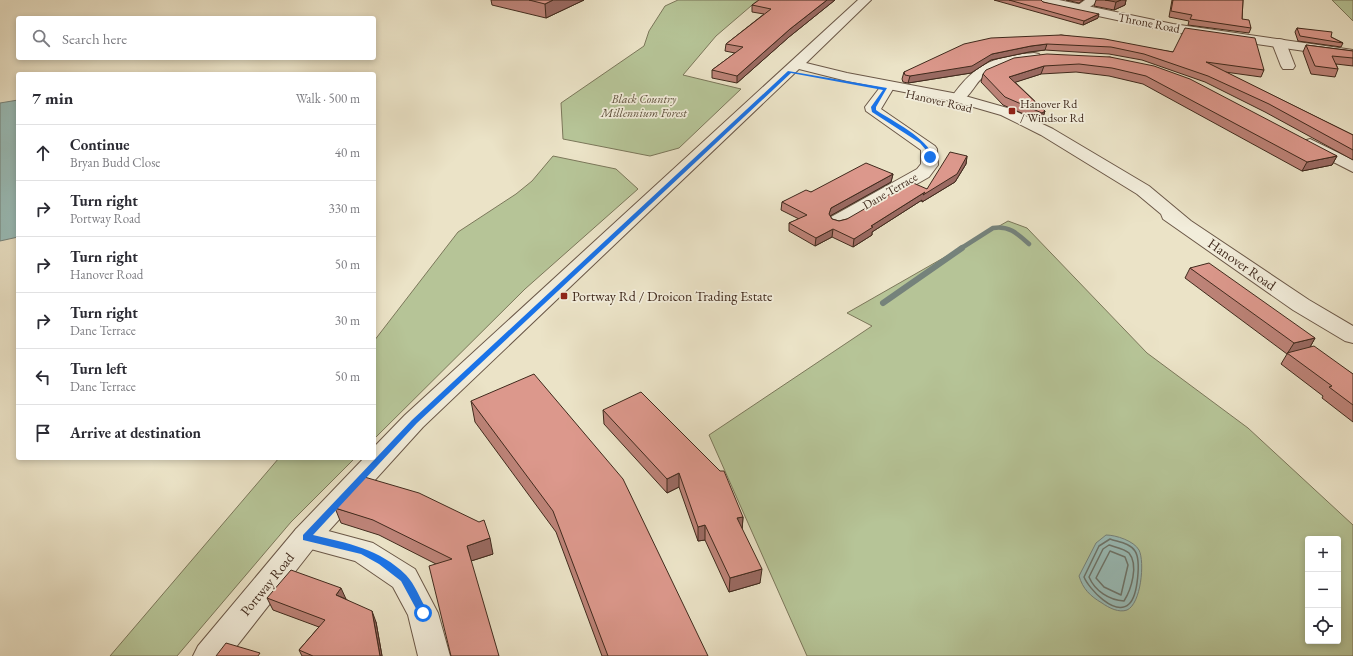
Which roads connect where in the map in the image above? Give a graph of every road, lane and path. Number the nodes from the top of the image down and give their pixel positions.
1 (865, 0) edge
2 (1042, 0) edge
3 (1052, 0) edge
4 (1094, 0) edge
5 (1080, 8) junction
6 (1279, 43) junction
7 (1353, 52) edge
8 (1045, 56) edge
9 (1288, 66) dead end
10 (794, 68) junction
11 (888, 87) junction
12 (956, 100) junction
13 (1297, 137) edge
14 (1353, 167) edge
15 (838, 221) edge
16 (1301, 305) junction
17 (1353, 336) edge
18 (1353, 348) edge
19 (306, 537) junction
20 (209, 656) edge
21 (434, 656) edge

1 - 10 street, Portway Road
2 - 5 street, Throne Road
3 - 5 street, Throne Road
4 - 5 street
5 - 6 street, Throne Road
6 - 7 street, Throne Road
6 - 9 street
8 - 12 street
10 - 11 street, Hanover Road
10 - 19 street, Portway Road
11 - 12 street, Hanover Road
11 - 15 street, Dane Terrace
12 - 16 street, Hanover Road
13 - 14 street
16 - 17 street, Hanover Road
16 - 18 street, Hanover Road
19 - 20 street, Portway Road
19 - 21 street

